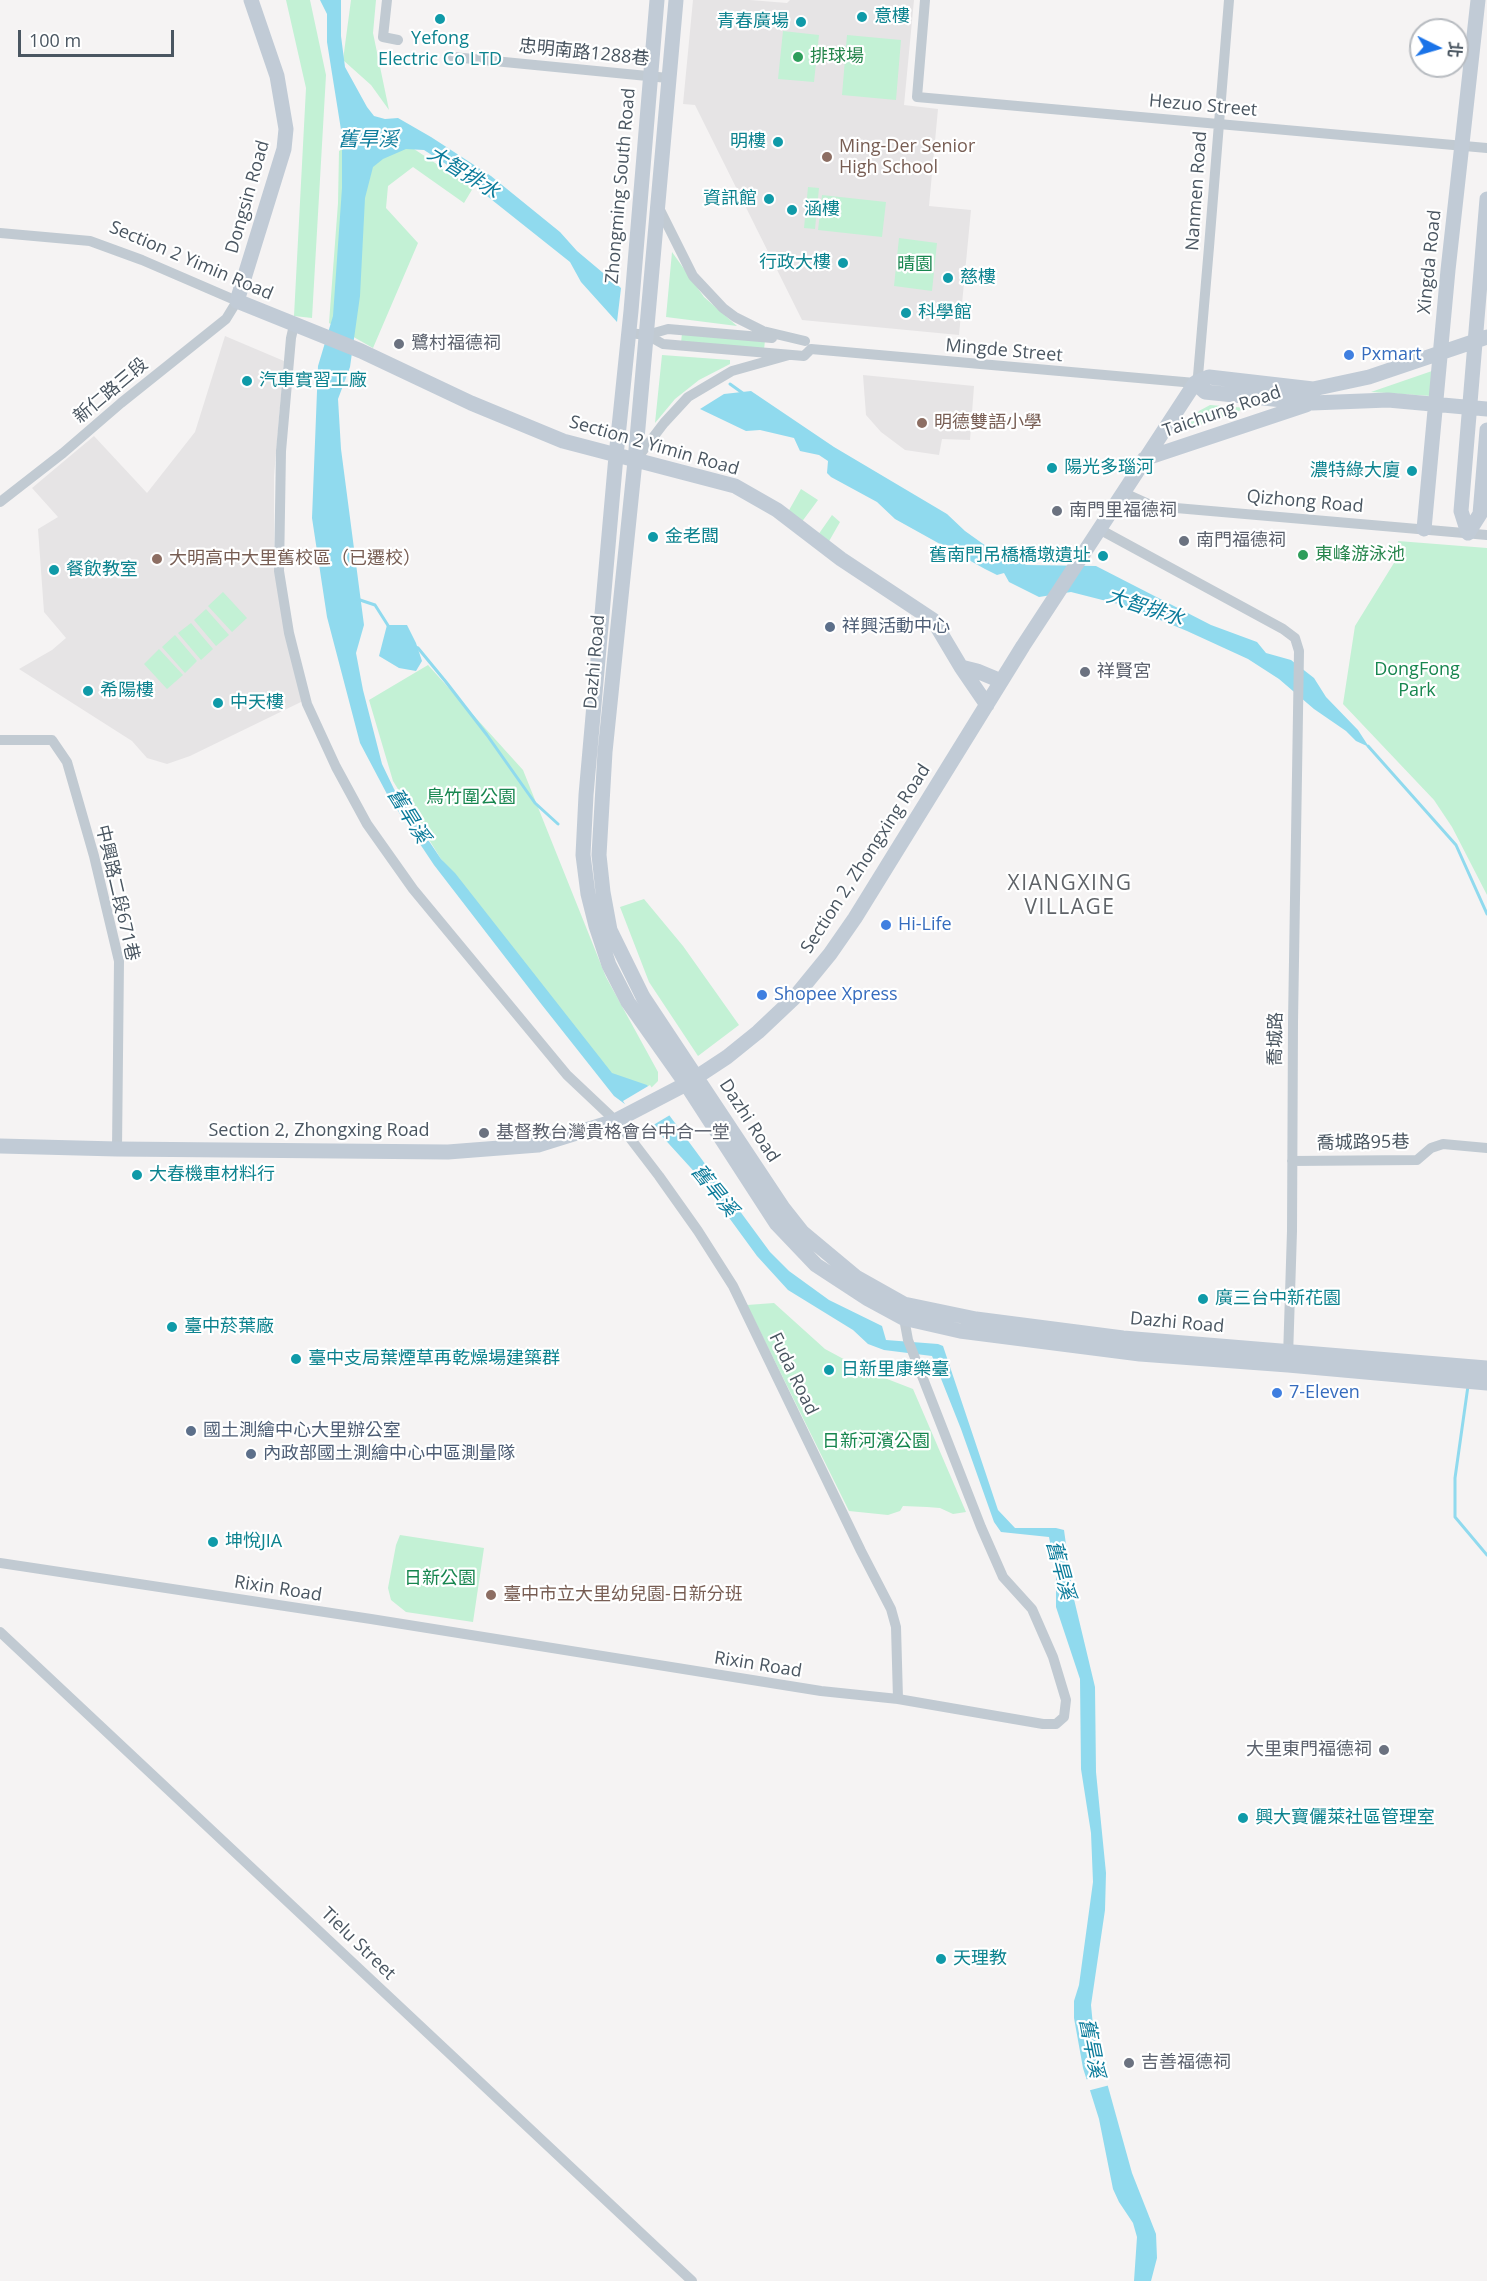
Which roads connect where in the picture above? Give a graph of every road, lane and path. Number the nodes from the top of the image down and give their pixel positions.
1 (251, 0) edge
2 (387, 0) edge
3 (657, 0) edge
4 (676, 0) edge
5 (925, 0) edge
6 (1229, 0) edge
7 (1478, 0) edge
8 (398, 40) dead end
9 (453, 57) dead end
10 (650, 76) junction
11 (669, 78) junction
12 (1219, 124) junction
13 (1463, 146) junction
14 (1487, 148) edge
15 (1487, 199) edge
16 (658, 205) junction
17 (0, 233) edge
18 (237, 301) junction
19 (294, 325) junction
20 (629, 333) junction
21 (647, 335) junction
22 (1481, 339) edge
23 (808, 345) junction
24 (1440, 354) junction
25 (789, 355) junction
26 (625, 374) joint
27 (1195, 383) junction
28 (1312, 403) junction
29 (1435, 404) junction
30 (1470, 408) junction
31 (1487, 409) edge
32 (1487, 430) edge
33 (616, 456) junction
34 (1144, 459) junction
35 (635, 461) junction
36 (1122, 492) junction
37 (0, 502) edge
38 (1424, 529) junction
39 (1096, 533) junction
40 (1468, 533) junction
41 (1487, 535) edge
42 (1034, 629) joint
43 (961, 668) junction
44 (1001, 681) junction
45 (987, 705) junction
46 (0, 740) edge
47 (692, 1081) junction
48 (615, 1121) junction
49 (0, 1146) edge
50 (1487, 1148) edge
51 (117, 1149) junction
52 (1292, 1161) junction
53 (903, 1311) junction
54 (1288, 1358) junction
55 (1487, 1368) edge
56 (1487, 1383) edge
57 (0, 1563) edge
58 (0, 1632) edge
59 (898, 1699) junction
60 (692, 2281) edge

1 - 18 street, Dongsin Road
2 - 8 street
3 - 10 street, Zhongming South Road
4 - 11 street
5 - 12 street, Hezuo Street
6 - 12 street, Nanmen Road
7 - 13 street, Xingda Road
9 - 10 street, 忠明南路1288巷
10 - 11 street, 忠明南路1288巷
10 - 20 street, Zhongming South Road
11 - 16 street
12 - 13 street, Hezuo Street
12 - 27 street, Nanmen Road
13 - 14 street, Hezuo Street
13 - 24 street, Xingda Road
15 - 22 street
16 - 21 street
16 - 23 street
17 - 18 street, Section 2 Yimin Road
18 - 19 street, Section 2 Yimin Road
18 - 37 street, 新仁路三段
19 - 33 street, Section 2 Yimin Road
19 - 48 street, Fuda Road
20 - 21 street
20 - 26 street, Zhongming South Road
21 - 23 street, Mingde Street
21 - 25 street, Mingde Street
21 - 35 street, Dazhi Road
22 - 24 street, Taichung Road
22 - 30 street
23 - 25 street, Mingde Street
23 - 27 street, Mingde Street
24 - 27 street, Taichung Road
24 - 29 street, Xingda Road
25 - 35 street
26 - 33 street, Dazhi Road
27 - 28 street, Taichung Road
27 - 34 street, Taichung Road
28 - 29 street, Taichung Road
28 - 34 street, Taichung Road
29 - 30 street, Taichung Road
29 - 38 street, Xingda Road
30 - 31 street, Taichung Road
30 - 40 street
32 - 40 street
33 - 35 street, Section 2 Yimin Road
33 - 47 street, Dazhi Road
34 - 36 street, Taichung Road
35 - 43 street, Section 2 Yimin Road
35 - 47 street, Dazhi Road
36 - 38 street, Qizhong Road
36 - 39 street, Taichung Road
38 - 40 street, Qizhong Road
39 - 42 street, Taichung Road
39 - 52 street, 喬城路
40 - 41 street, Qizhong Road
42 - 44 street, Section 2, Zhongxing Road
43 - 44 street
43 - 45 street, Section 2 Yimin Road
44 - 45 street, Section 2, Zhongxing Road
45 - 47 street, Section 2, Zhongxing Road
46 - 51 street, 中興路二段671巷
47 - 48 street, Section 2, Zhongxing Road
47 - 53 street, Dazhi Road
48 - 51 street, Section 2, Zhongxing Road
48 - 59 street, Fuda Road
49 - 51 street, Section 2, Zhongxing Road
50 - 52 street, 喬城路95巷
52 - 54 street, 喬城路
53 - 54 street, Dazhi Road
53 - 59 street, Rixin Road
54 - 55 street, Dazhi Road
54 - 56 street, Dazhi Road
57 - 59 street, Rixin Road
58 - 60 street, Tielu Street

